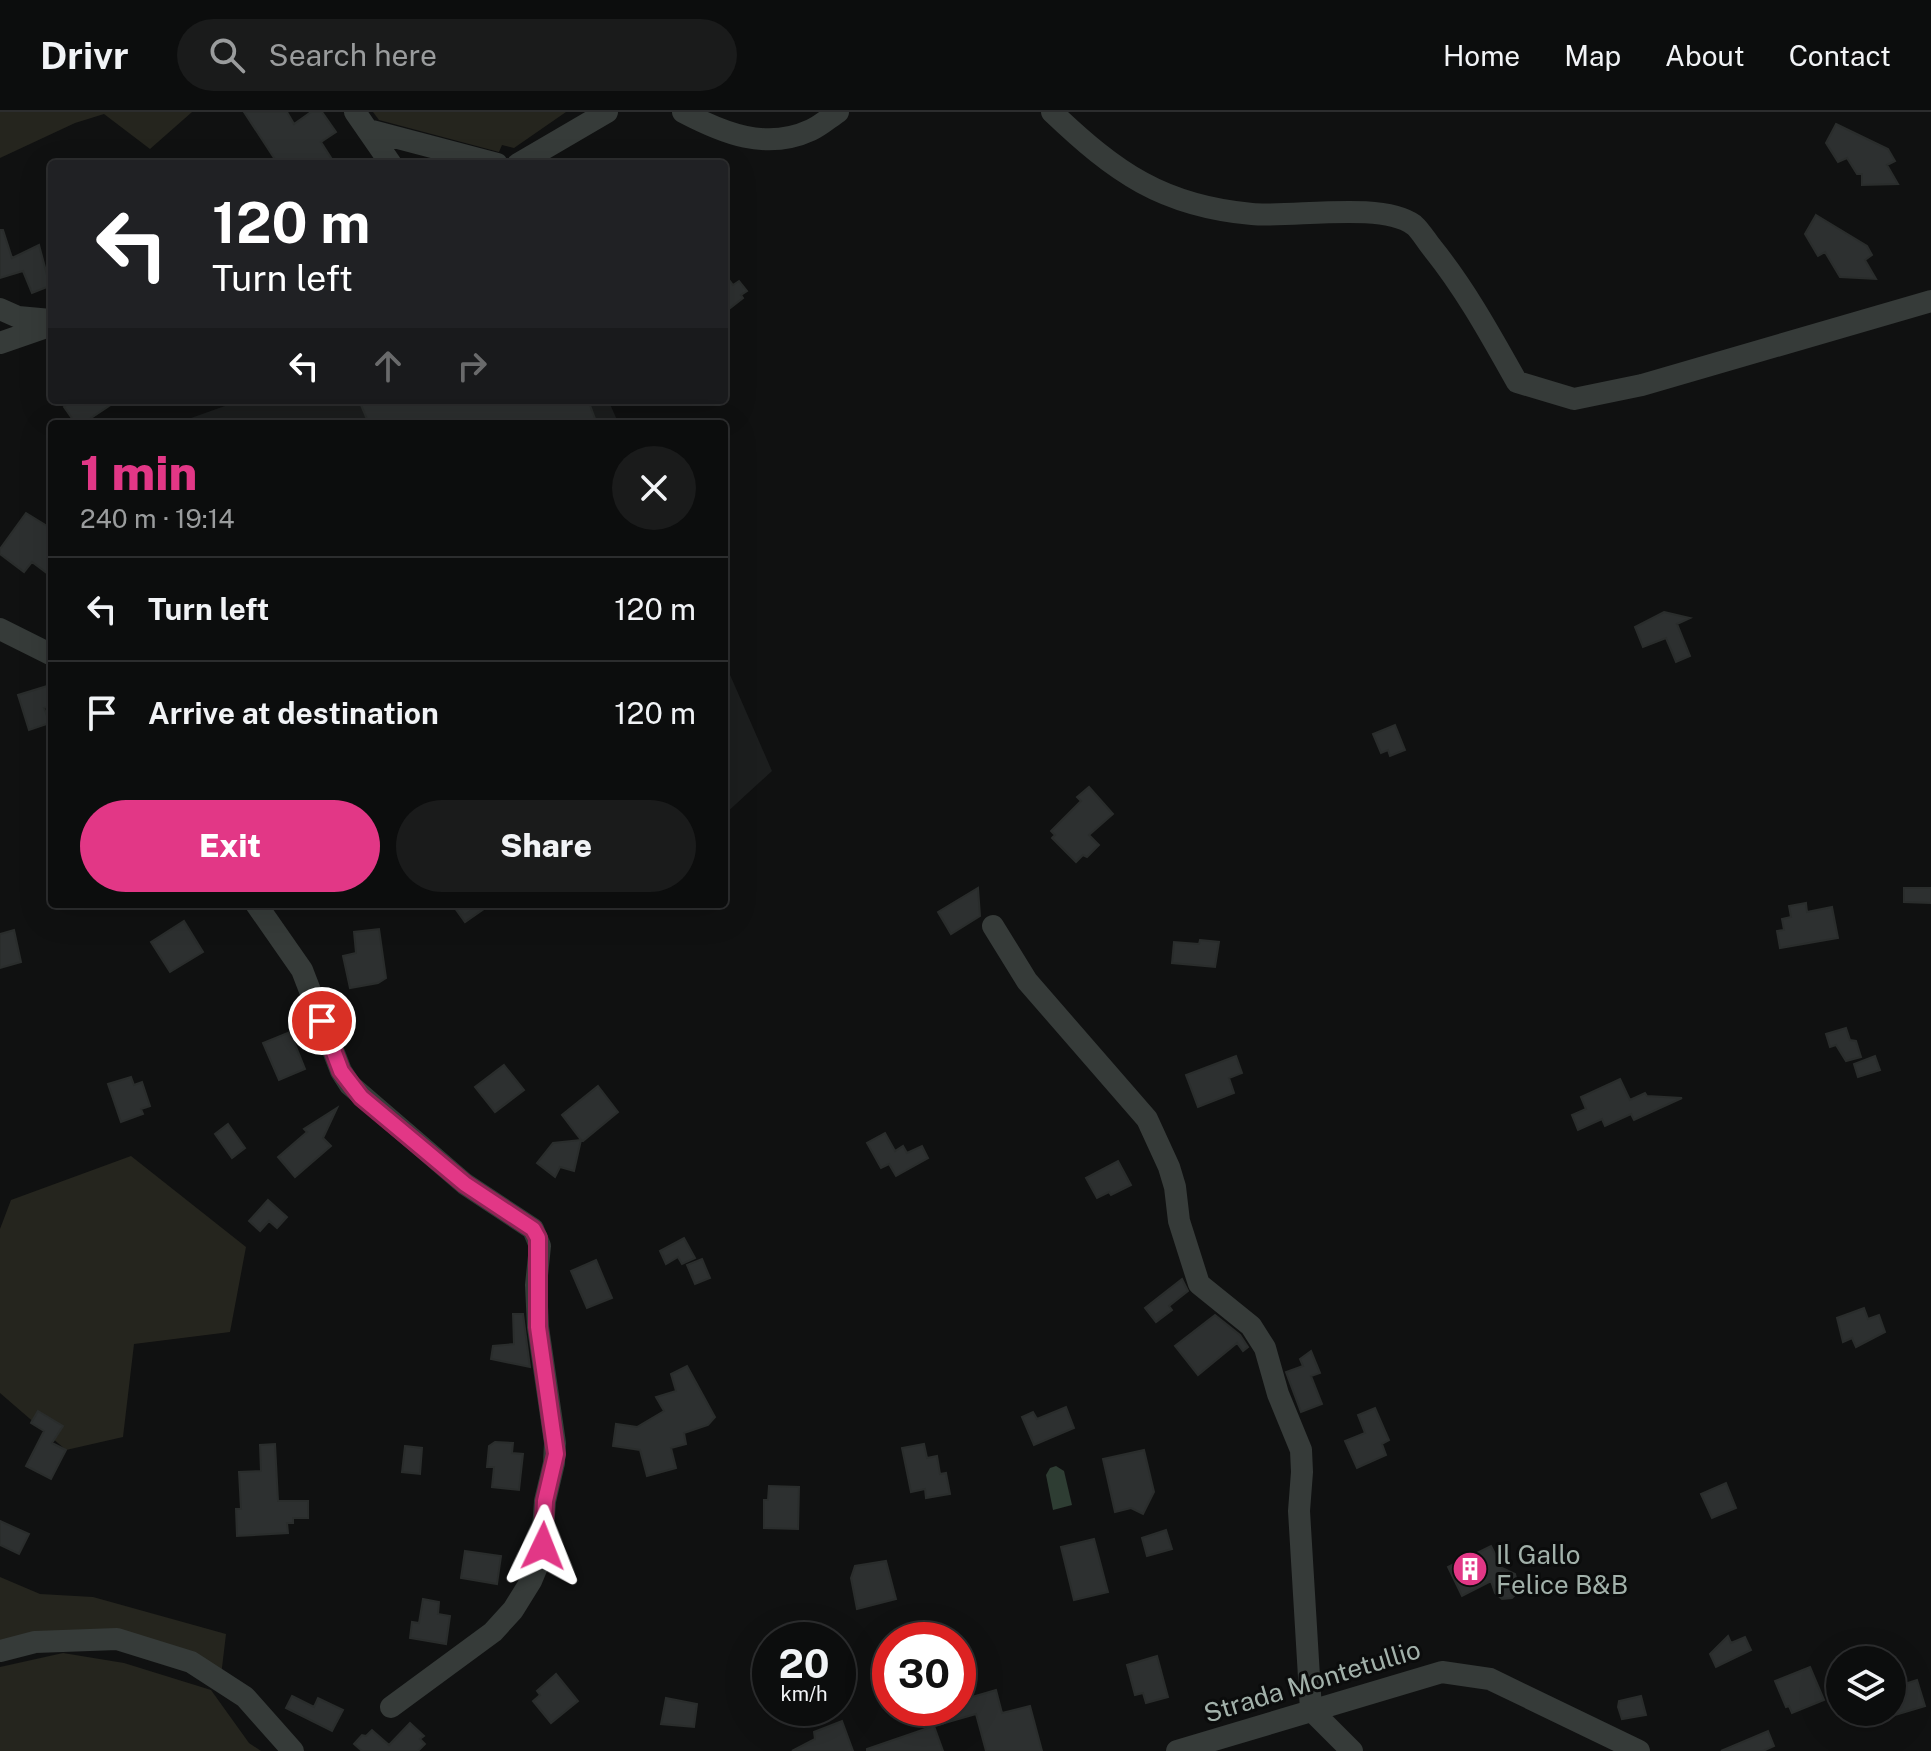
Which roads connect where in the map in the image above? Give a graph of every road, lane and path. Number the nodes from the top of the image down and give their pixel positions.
1 (607, 112) edge
2 (683, 112) edge
3 (838, 112) edge
4 (1052, 112) edge
5 (361, 121) edge
6 (388, 160) edge
7 (484, 160) edge
8 (525, 160) edge
9 (1931, 301) edge
10 (0, 309) edge
11 (48, 321) edge
12 (48, 324) edge
13 (0, 343) edge
14 (0, 629) edge
15 (48, 653) edge
16 (259, 908) edge
17 (993, 926) dead end
18 (0, 1651) edge
19 (391, 1707) dead end
20 (1311, 1710) junction
21 (293, 1751) edge
22 (1177, 1751) edge
23 (1352, 1751) edge
24 (1639, 1751) edge

1 - 8 street
2 - 3 street
4 - 9 street
5 - 6 street
5 - 7 street
10 - 11 street
12 - 13 street
14 - 15 street
16 - 19 street
17 - 20 street
18 - 21 street
20 - 22 street, Strada Montetullio
20 - 23 street
20 - 24 street, Strada Montetullio

